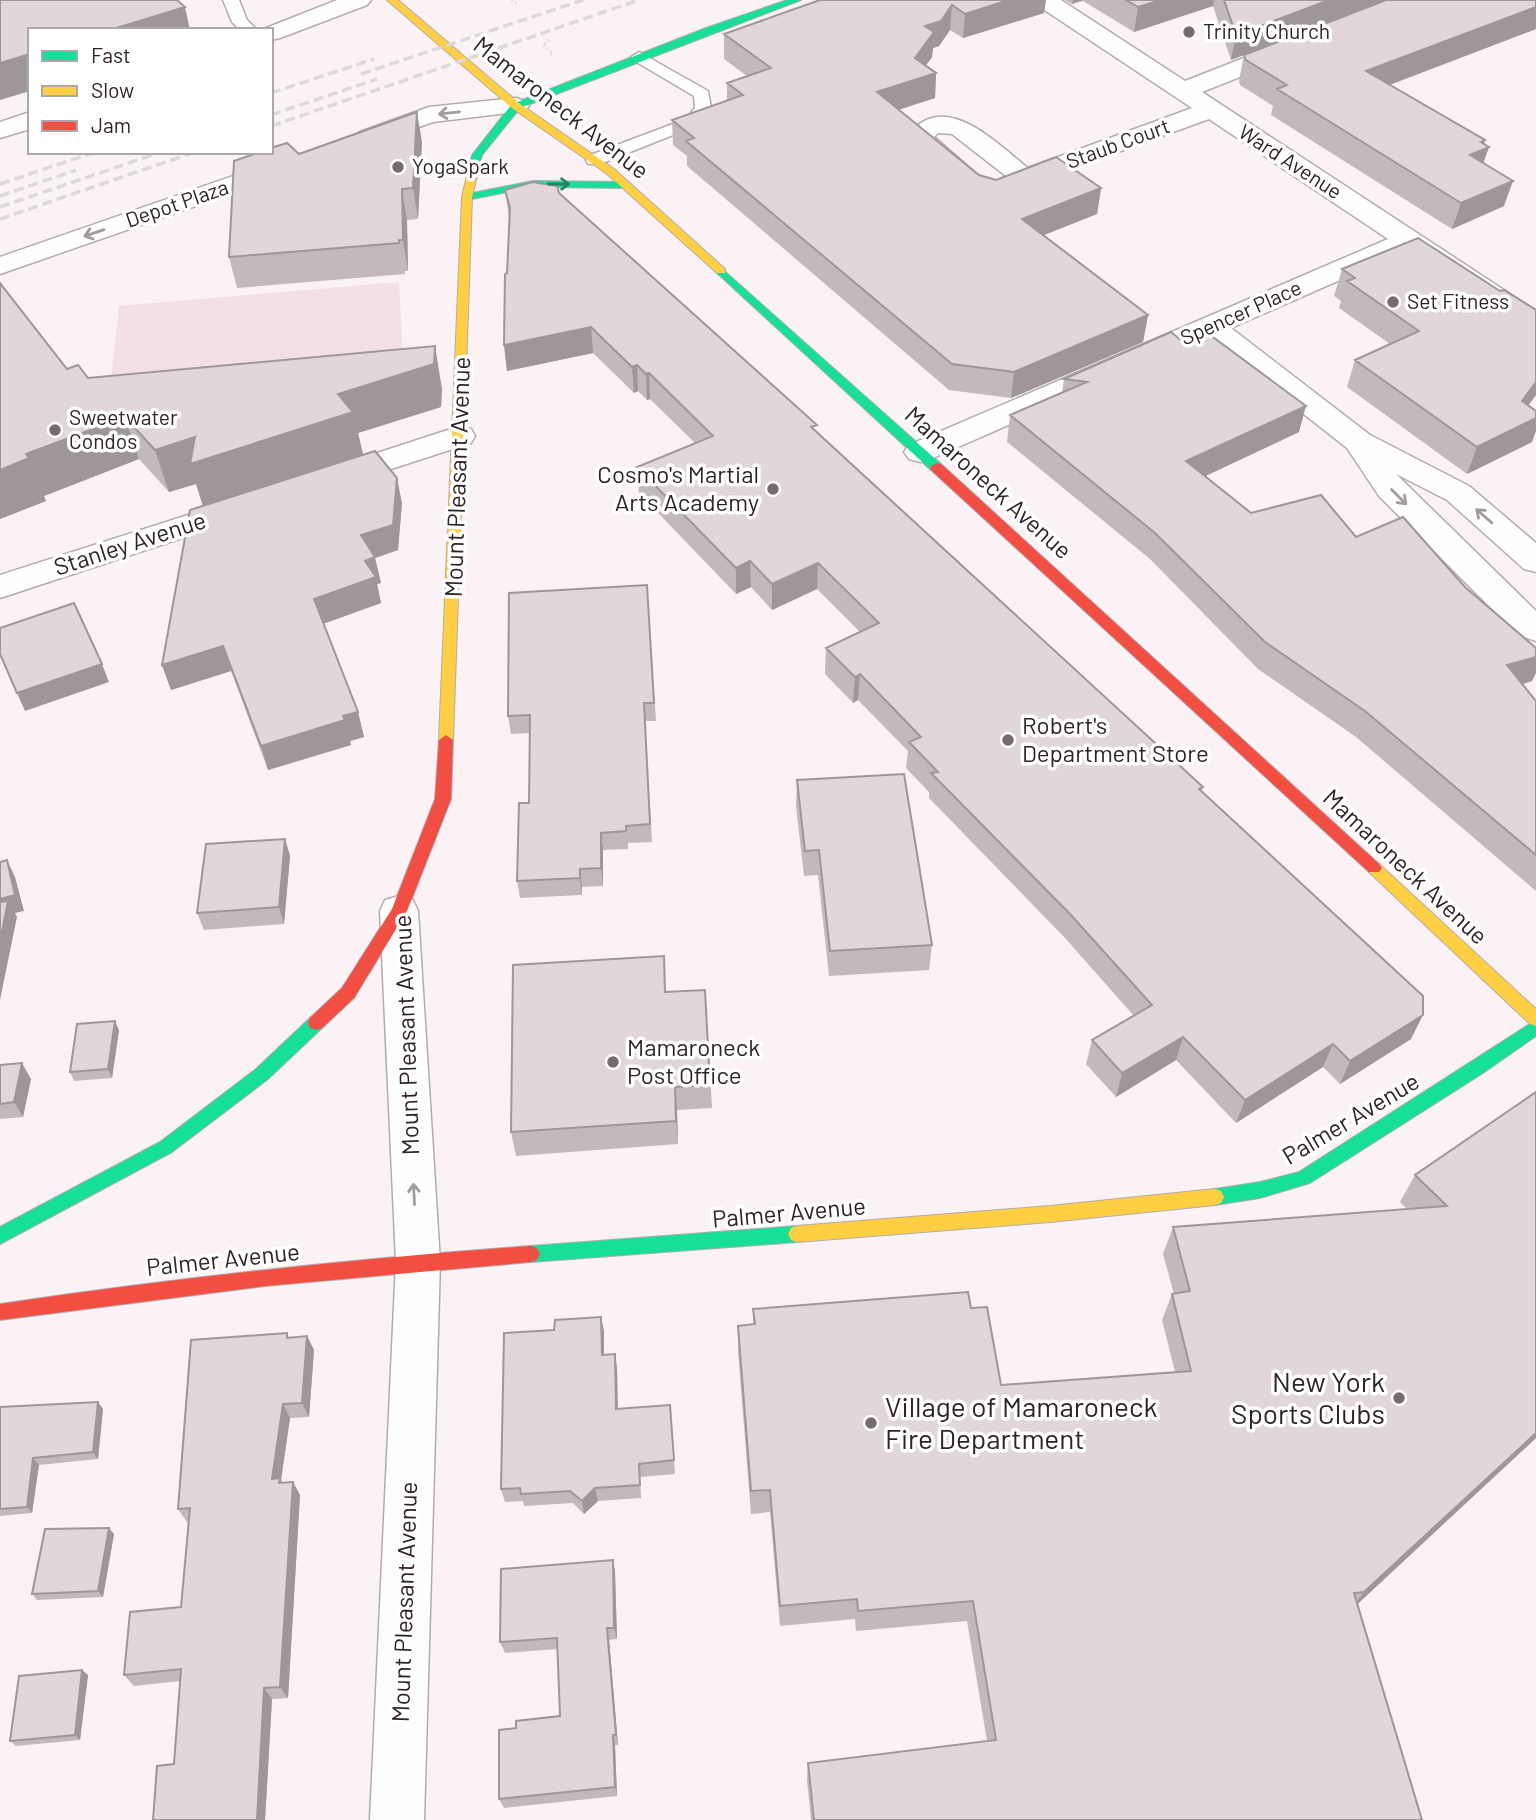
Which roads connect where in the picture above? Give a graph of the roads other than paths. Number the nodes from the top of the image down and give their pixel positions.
1 (250, 0) edge
2 (359, 0) edge
3 (392, 0) edge
4 (796, 0) edge
5 (1045, 0) edge
6 (232, 3) edge
7 (247, 28) edge
8 (273, 32) edge
9 (1311, 40) edge
10 (639, 57) junction
11 (1182, 90) junction
12 (516, 106) junction
13 (1211, 110) junction
14 (28, 121) edge
15 (0, 130) edge
16 (351, 143) edge
17 (594, 160) junction
18 (299, 161) edge
19 (1025, 178) junction
20 (625, 185) junction
21 (467, 197) junction
22 (1408, 240) junction
23 (0, 266) edge
24 (1536, 324) edge
25 (1210, 326) junction
26 (460, 436) junction
27 (1359, 442) junction
28 (920, 452) junction
29 (305, 487) edge
30 (265, 500) edge
31 (1536, 561) edge
32 (0, 587) edge
33 (1536, 629) edge
34 (399, 911) junction
35 (1536, 1019) edge
36 (1536, 1027) edge
37 (0, 1236) edge
38 (418, 1262) junction
39 (0, 1312) edge
40 (397, 1820) edge

1 - 6 lane
2 - 8 street
3 - 12 street, Mamaroneck Avenue
4 - 10 street
5 - 11 street, Ward Avenue
6 - 7 lane
9 - 11 street
10 - 12 street
10 - 17 lane
11 - 13 street, Ward Avenue
12 -> 16 street
12 - 17 street, Mamaroneck Avenue
12 - 21 street, Mount Pleasant Avenue
13 - 19 street, Staub Court
13 - 22 street, Ward Avenue
14 - 15 street
17 - 20 street, Mamaroneck Avenue
18 -> 23 street, Depot Plaza
19 - 19 street, Staub Court
21 -> 20 street
20 - 28 street, Mamaroneck Avenue
21 - 26 street, Mount Pleasant Avenue
22 - 24 street, Ward Avenue
22 - 25 street, Spencer Place
25 - 27 street
25 - 28 street, Spencer Place
26 - 29 street
26 - 34 street, Mount Pleasant Avenue
31 -> 27 street
27 -> 33 street
28 - 35 street, Mamaroneck Avenue
30 - 32 street, Stanley Avenue
34 - 37 street
38 -> 34 street, Mount Pleasant Avenue
36 - 38 street, Palmer Avenue
38 - 39 street, Palmer Avenue
38 - 40 street, Mount Pleasant Avenue

